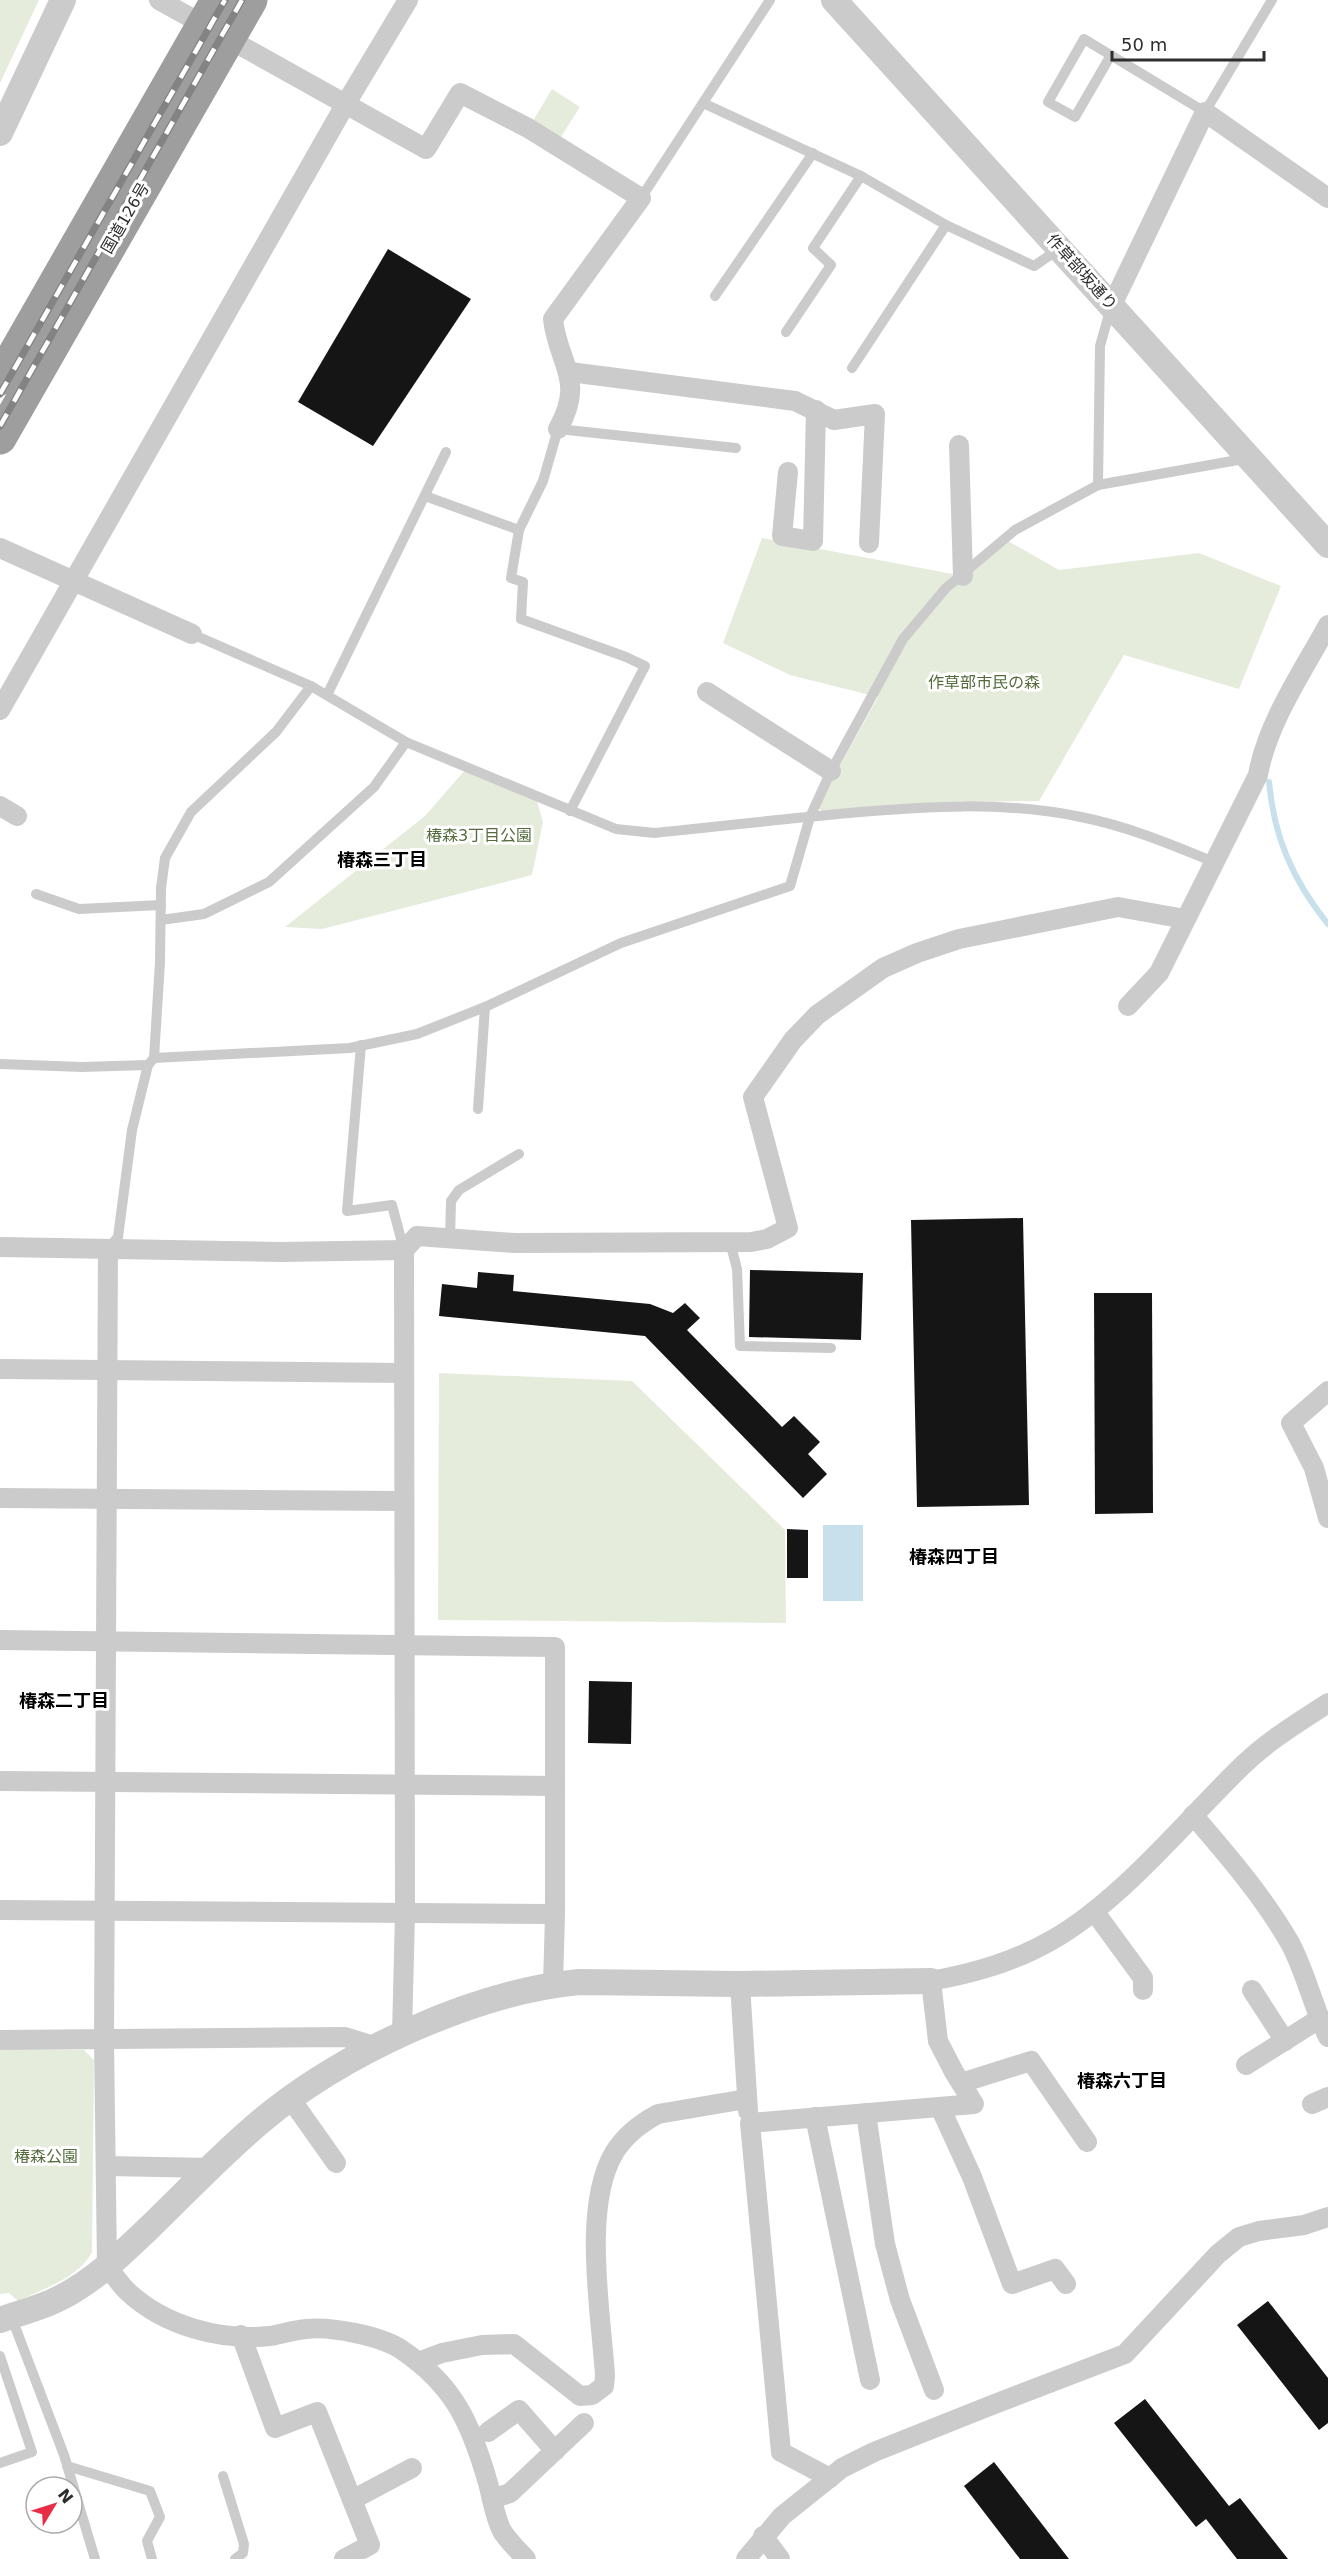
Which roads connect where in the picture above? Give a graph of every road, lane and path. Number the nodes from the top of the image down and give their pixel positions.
1 (63, 0) edge
2 (159, 0) edge
3 (251, 0) edge
4 (408, 0) edge
5 (771, 0) edge
6 (834, 0) edge
7 (1272, 0) edge
8 (216, 21) edge
9 (1111, 55) junction
10 (703, 103) junction
11 (345, 105) junction
12 (1205, 112) junction
13 (0, 133) edge
14 (813, 153) junction
15 (861, 176) junction
16 (640, 198) junction
17 (1328, 198) edge
18 (946, 225) junction
19 (1059, 249) junction
20 (715, 296) dead end
21 (1112, 305) junction
22 (786, 332) dead end
23 (852, 368) dead end
24 (570, 372) junction
25 (0, 379) edge
26 (816, 410) junction
27 (558, 429) junction
28 (0, 438) edge
29 (959, 445) dead end
30 (736, 448) dead end
31 (446, 452) dead end
32 (1250, 458) junction
33 (788, 472) dead end
34 (1098, 485) junction
35 (425, 496) junction
36 (519, 530) junction
37 (869, 543) dead end
38 (1328, 545) edge
39 (0, 548) edge
40 (963, 576) junction
41 (74, 581) junction
42 (1328, 625) edge
43 (192, 634) joint
44 (310, 686) junction
45 (707, 692) dead end
46 (327, 695) junction
47 (0, 710) edge
48 (406, 742) junction
49 (831, 771) junction
50 (570, 811) junction
51 (810, 817) junction
52 (1214, 862) junction
53 (36, 894) dead end
54 (161, 905) junction
55 (1185, 919) junction
56 (161, 920) junction
57 (1128, 1006) dead end
58 (485, 1007) junction
59 (361, 1045) junction
60 (151, 1061) junction
61 (0, 1064) edge
62 (478, 1109) dead end
63 (519, 1154) dead end
64 (450, 1239) junction
65 (730, 1242) junction
66 (0, 1247) edge
67 (108, 1249) junction
68 (404, 1250) junction
69 (831, 1348) dead end
70 (0, 1369) edge
71 (108, 1370) junction
72 (404, 1373) junction
73 (1328, 1391) edge
74 (0, 1498) edge
75 (108, 1498) junction
76 (404, 1501) junction
77 (1328, 1518) edge
78 (0, 1640) edge
79 (108, 1640) junction
80 (404, 1646) junction
81 (1328, 1702) edge
82 (0, 1781) edge
83 (107, 1782) junction
84 (405, 1786) junction
85 (555, 1786) junction
86 (1193, 1815) junction
87 (0, 1910) edge
88 (105, 1911) junction
89 (1094, 1911) junction
90 (405, 1914) junction
91 (555, 1914) junction
92 (932, 1981) junction
93 (553, 1984) junction
94 (740, 1984) junction
95 (1143, 1990) dead end
96 (1252, 1990) dead end
97 (1319, 2019) junction
98 (402, 2034) junction
99 (1328, 2037) edge
100 (0, 2040) edge
101 (104, 2040) junction
102 (1285, 2041) junction
103 (376, 2047) junction
104 (1246, 2066) dead end
105 (961, 2083) junction
106 (290, 2098) junction
107 (746, 2099) junction
108 (940, 2107) junction
109 (866, 2113) junction
110 (815, 2117) junction
111 (750, 2123) junction
112 (1087, 2142) dead end
113 (336, 2163) dead end
114 (106, 2166) junction
115 (211, 2168) junction
116 (1328, 2217) edge
117 (107, 2266) junction
118 (1066, 2284) dead end
119 (5, 2318) edge
120 (241, 2336) junction
121 (0, 2356) edge
122 (418, 2362) junction
123 (870, 2380) dead end
124 (934, 2391) dead end
125 (584, 2423) dead end
126 (488, 2432) dead end
127 (555, 2451) junction
128 (0, 2463) edge
129 (67, 2466) junction
130 (412, 2468) dead end
131 (223, 2476) dead end
132 (830, 2478) junction
133 (492, 2499) junction
134 (352, 2500) junction
135 (763, 2536) junction
136 (95, 2559) edge
137 (153, 2559) edge
138 (235, 2559) edge
139 (344, 2559) edge
140 (526, 2559) edge
141 (746, 2559) edge
142 (780, 2559) edge

1 - 13 street
2 - 8 street
3 - 8 highway, 国道126号
4 - 11 street
5 - 10 lane
6 - 19 street, 作草部坂通り
7 - 12 lane
8 - 11 street
8 - 25 highway, 国道126号
8 - 28 highway, 国道126号
9 - 9 lane
9 - 12 lane
10 - 14 lane
10 - 16 lane
11 - 16 street
11 - 41 street
12 - 17 street
12 - 21 street
14 - 15 lane
14 - 20 lane
15 - 18 lane
15 - 22 lane
16 - 24 street
18 - 19 lane
18 - 23 lane
19 - 21 street, 作草部坂通り
21 - 32 street, 作草部坂通り
21 - 34 lane
24 - 26 street
24 - 27 street
26 - 33 street
26 - 37 street
27 - 30 lane
27 - 36 lane
29 - 40 street
31 - 35 lane
32 - 34 lane
32 - 38 street, 作草部坂通り
34 - 40 lane
35 - 36 lane
35 - 46 lane
36 - 50 lane
39 - 41 street
40 - 49 lane
41 - 43 street
41 - 47 street
42 - 52 street
43 - 44 lane
44 - 46 lane
44 - 54 lane
45 - 49 street
46 - 48 lane
48 - 50 lane
48 - 56 lane
49 - 51 lane
50 - 51 lane
51 - 52 lane
51 - 58 lane
52 - 55 street
53 - 54 lane
54 - 56 lane
55 - 57 street
55 - 65 street
56 - 60 lane
58 - 59 lane
58 - 62 lane
59 - 60 lane
59 - 68 lane
60 - 61 lane
60 - 67 lane
63 - 64 lane
64 - 65 street
64 - 68 street
65 - 69 lane
66 - 67 street
67 - 68 street
67 - 71 street
68 - 72 street
70 - 71 street
71 - 72 street
71 - 75 street
72 - 76 street
73 - 77 street
74 - 75 street
75 - 76 street
75 - 79 street
76 - 80 street
78 - 79 street
79 - 80 street
79 - 83 street
80 - 84 street
80 - 85 street
81 - 86 street
82 - 83 street
83 - 84 street
83 - 88 street
84 - 85 street
84 - 90 street
85 - 91 street
86 - 89 street
86 - 97 street
87 - 88 street
88 - 90 street
88 - 101 street
89 - 92 street
89 - 95 street
90 - 91 street
90 - 98 street
91 - 93 street
92 - 94 street
92 - 105 street
93 - 94 street
93 - 98 street
94 - 107 street
96 - 102 street
97 - 99 street
97 - 102 street
98 - 103 street
100 - 101 street
101 - 103 street
101 - 114 street
102 - 104 street
103 - 106 street
105 - 108 street
105 - 112 street
106 - 113 street
106 - 115 street
107 - 111 street
107 - 122 street
108 - 109 street
108 - 118 street
109 - 110 street
109 - 124 street
110 - 111 street
110 - 123 street
111 - 132 street
114 - 115 street
114 - 117 street
115 - 117 street
116 - 132 street
117 - 119 street
117 - 120 street
119 - 129 lane
120 - 122 street
120 - 134 street
121 - 128 lane
122 - 133 street
125 - 127 street
126 - 127 street
127 - 133 street
129 - 136 lane
129 - 137 lane
130 - 134 street
131 - 138 lane
132 - 135 street
133 - 140 street
134 - 139 street
135 - 141 street
135 - 142 street

